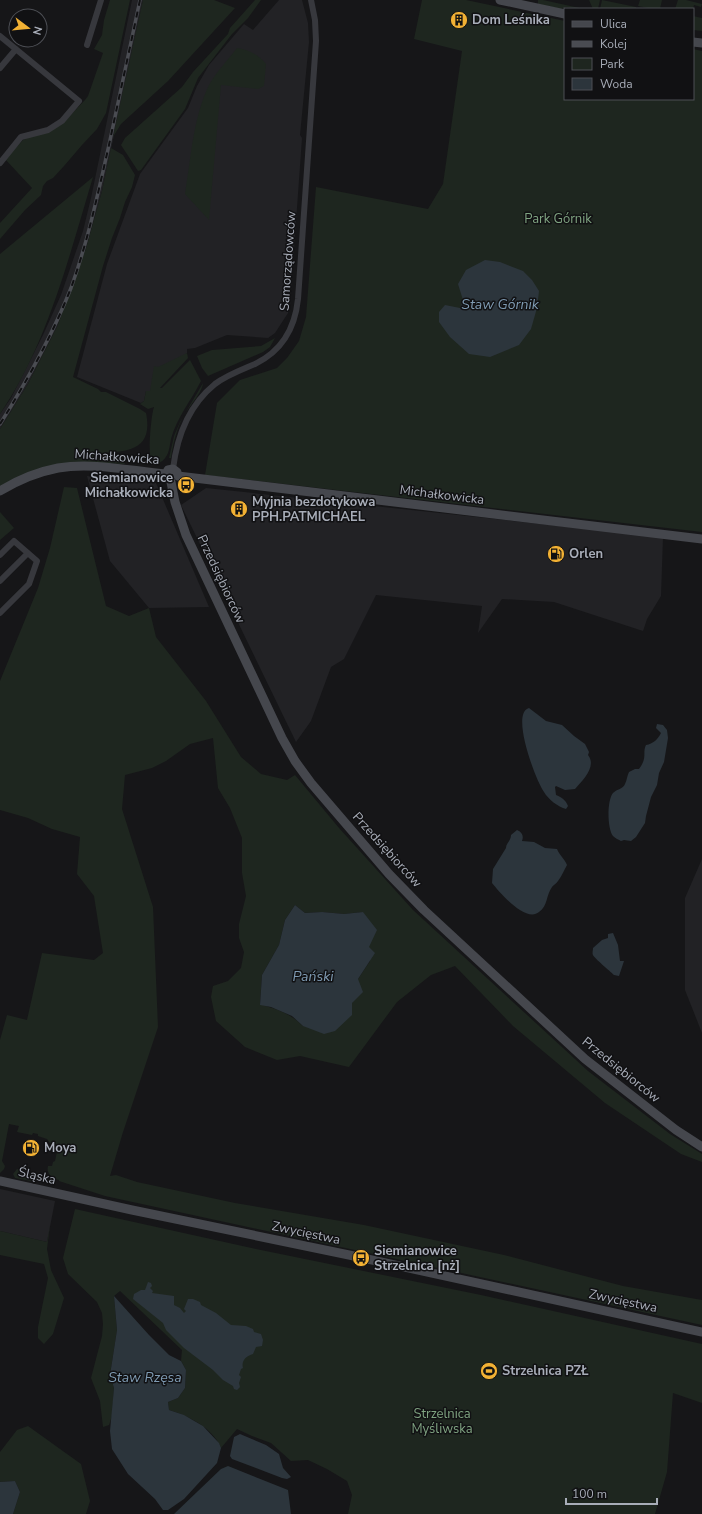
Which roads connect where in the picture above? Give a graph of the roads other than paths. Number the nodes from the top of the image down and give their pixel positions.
1 (101, 0) edge
2 (310, 0) edge
3 (500, 0) edge
4 (523, 2) edge
5 (564, 14) edge
6 (0, 36) edge
7 (86, 45) dead end
8 (16, 49) junction
9 (0, 68) edge
10 (1, 160) edge
11 (172, 475) junction
12 (0, 490) edge
13 (702, 539) edge
14 (28, 553) junction
15 (0, 555) edge
16 (0, 581) edge
17 (0, 613) edge
18 (702, 1147) edge
19 (0, 1181) edge
20 (69, 1196) joint
21 (702, 1332) edge

1 - 7 street
2 - 11 street, Samorządowców
3 - 4 street
4 - 5 street
6 - 8 street
8 - 9 street
8 - 10 street
11 - 12 street, Michałkowicka
11 - 13 street, Michałkowicka
11 - 18 street, Przedsiębiorców
14 - 15 street
14 - 16 street
14 - 17 street
19 - 20 street, Śląska
20 - 21 street, Zwycięstwa

